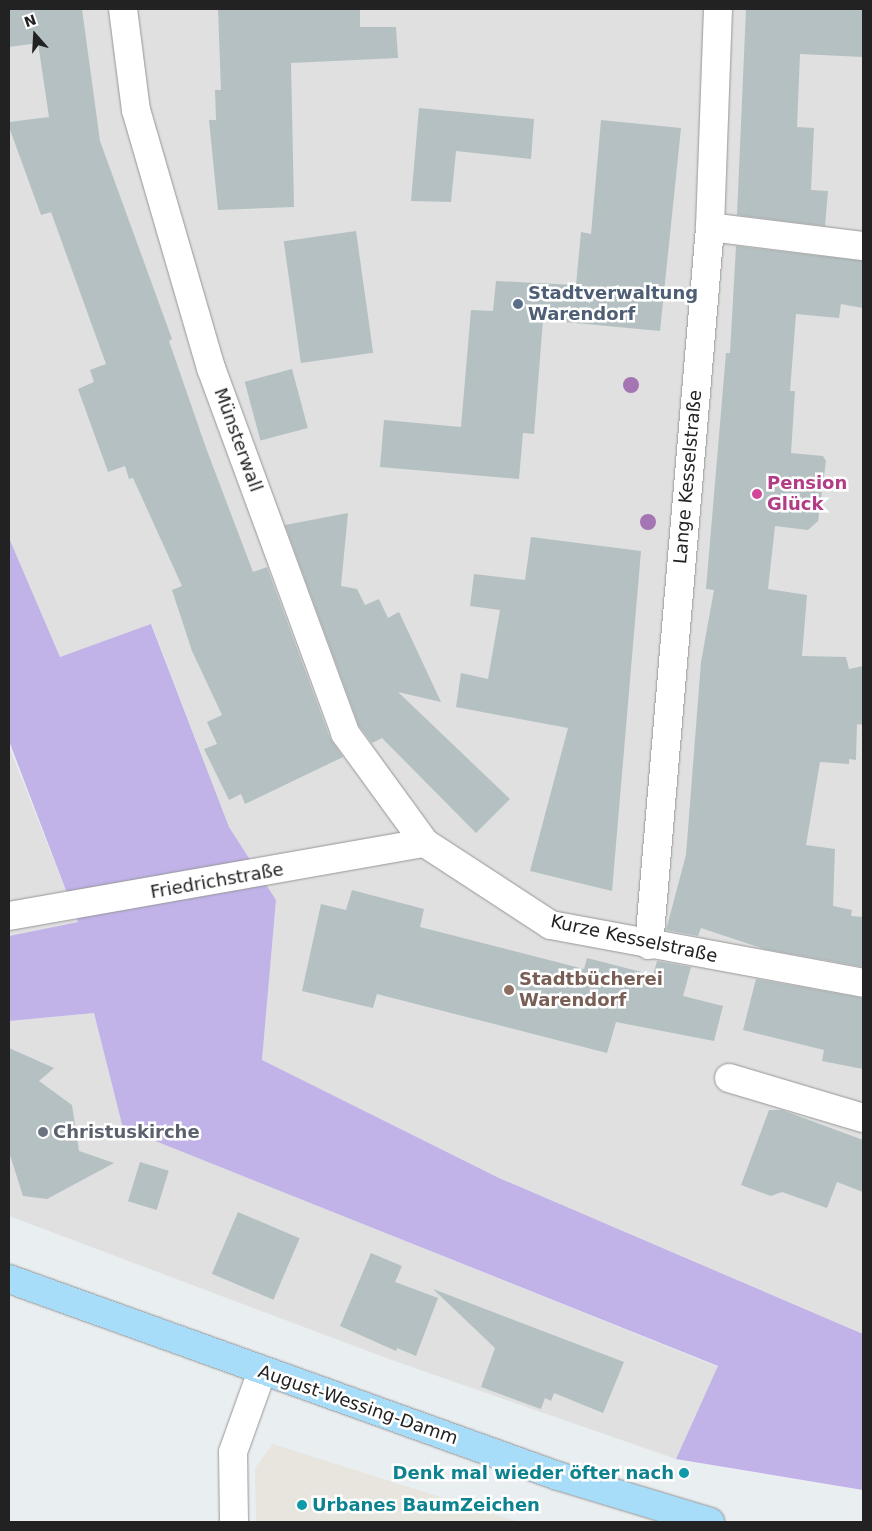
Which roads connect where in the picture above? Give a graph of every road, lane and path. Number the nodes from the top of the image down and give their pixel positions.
1 (123, 9) edge
2 (718, 9) edge
3 (710, 227) junction
4 (863, 246) edge
5 (425, 843) junction
6 (9, 916) edge
7 (649, 945) junction
8 (863, 983) edge
9 (730, 1078) dead end
10 (863, 1118) edge
11 (9, 1279) edge
12 (262, 1371) junction
13 (234, 1522) edge
14 (710, 1522) edge

1 - 5 street, Münsterwall
2 - 3 street, Lange Kesselstraße
3 - 4 street
3 - 7 street, Lange Kesselstraße
5 - 6 street, Friedrichstraße
5 - 7 street, Kurze Kesselstraße
7 - 8 street, Kurze Kesselstraße
9 - 10 street
11 - 12 main road, August-Wessing-Damm
12 - 13 street
12 - 14 main road, August-Wessing-Damm

